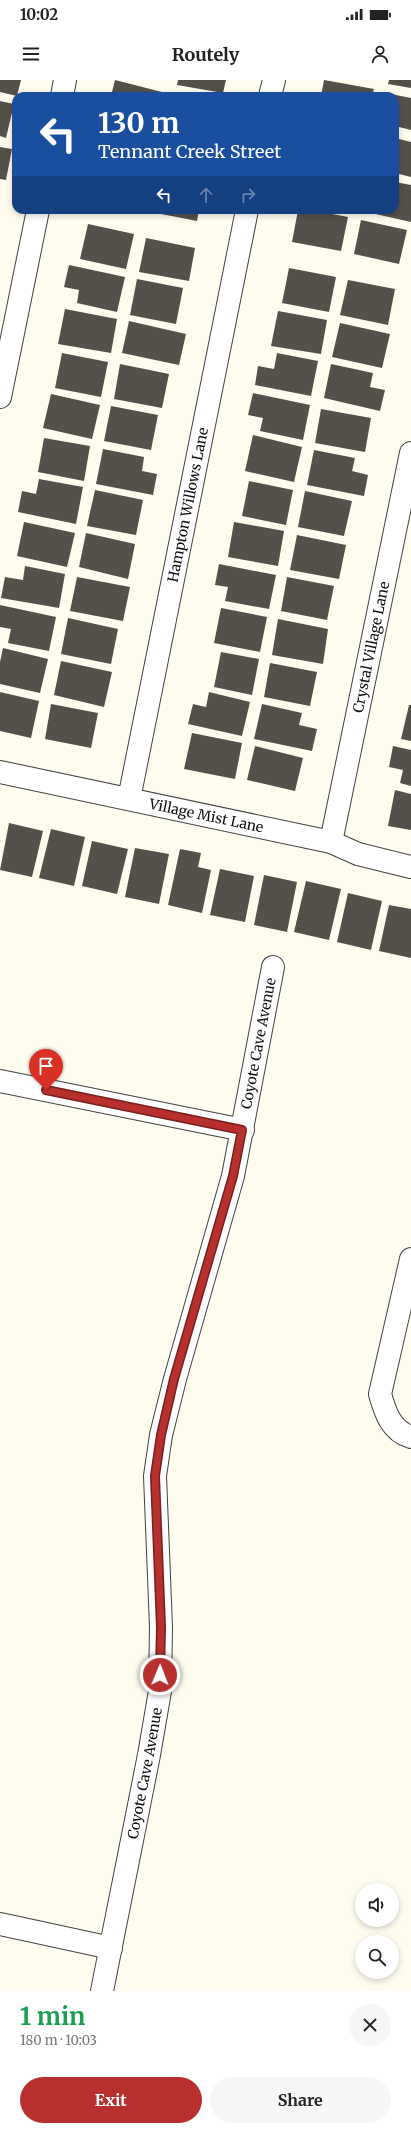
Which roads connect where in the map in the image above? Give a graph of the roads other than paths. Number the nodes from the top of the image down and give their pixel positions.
1 (65, 80) edge
2 (274, 80) edge
3 (63, 92) edge
4 (271, 92) edge
5 (37, 214) edge
6 (247, 214) edge
7 (0, 397) edge
8 (411, 453) edge
9 (0, 772) edge
10 (129, 799) junction
11 (331, 842) junction
12 (411, 867) edge
13 (273, 967) dead end
14 (0, 1081) edge
15 (242, 1130) junction
16 (411, 1258) edge
17 (411, 1437) edge
18 (0, 1924) edge
19 (111, 1948) junction
20 (102, 1991) edge

1 - 3 street
2 - 4 street
5 - 7 street
6 - 10 street, Hampton Willows Lane
8 - 11 street, Crystal Village Lane
9 - 10 street, Village Mist Lane
10 - 11 street, Village Mist Lane
11 - 12 street, Village Mist Lane
13 - 15 street, Coyote Cave Avenue
14 - 15 street
15 - 19 street, Coyote Cave Avenue
16 - 17 street
18 - 19 street
19 - 20 street, Coyote Cave Avenue

